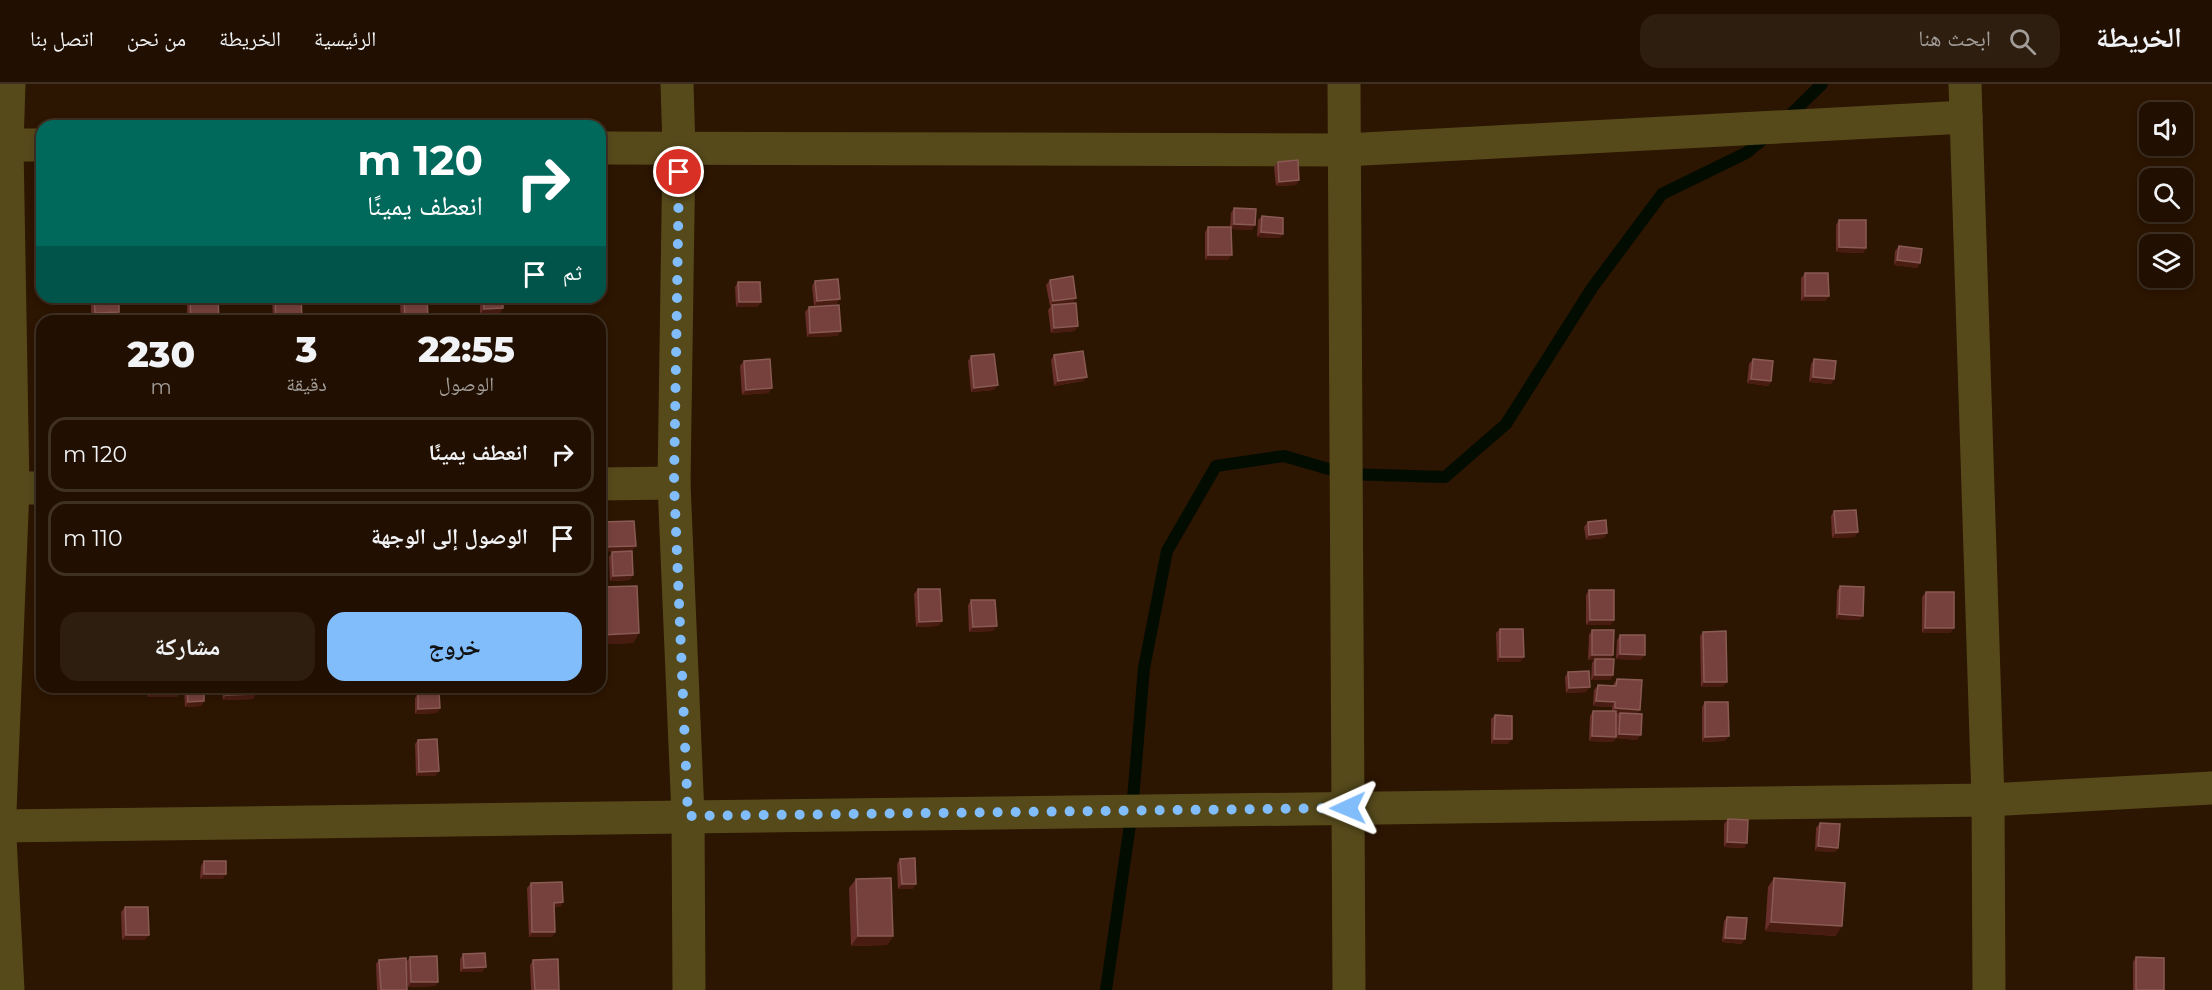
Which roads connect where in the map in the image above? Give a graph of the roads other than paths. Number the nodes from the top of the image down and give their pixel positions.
1 (9, 84) edge
2 (677, 84) edge
3 (1344, 84) edge
4 (1965, 84) edge
5 (1966, 117) junction
6 (4, 145) edge
7 (36, 145) edge
8 (606, 148) edge
9 (679, 148) junction
10 (1345, 150) junction
11 (674, 483) junction
12 (606, 484) edge
13 (18, 488) edge
14 (2212, 788) edge
15 (1988, 800) junction
16 (1348, 808) junction
17 (0, 812) edge
18 (688, 816) junction
19 (0, 826) edge
20 (0, 837) edge
21 (8, 990) edge
22 (689, 990) edge
23 (1349, 990) edge
24 (1989, 990) edge

1 - 6 street
2 - 9 street
3 - 10 street
4 - 5 street
5 - 10 street
5 - 15 street
6 - 7 street
6 - 13 street
8 - 9 street
9 - 10 street
9 - 11 street
10 - 16 street
11 - 12 street
11 - 18 street
13 - 17 street
14 - 15 street
15 - 16 street
15 - 24 street
16 - 18 street
16 - 23 street
18 - 19 street
18 - 22 street
20 - 21 street

